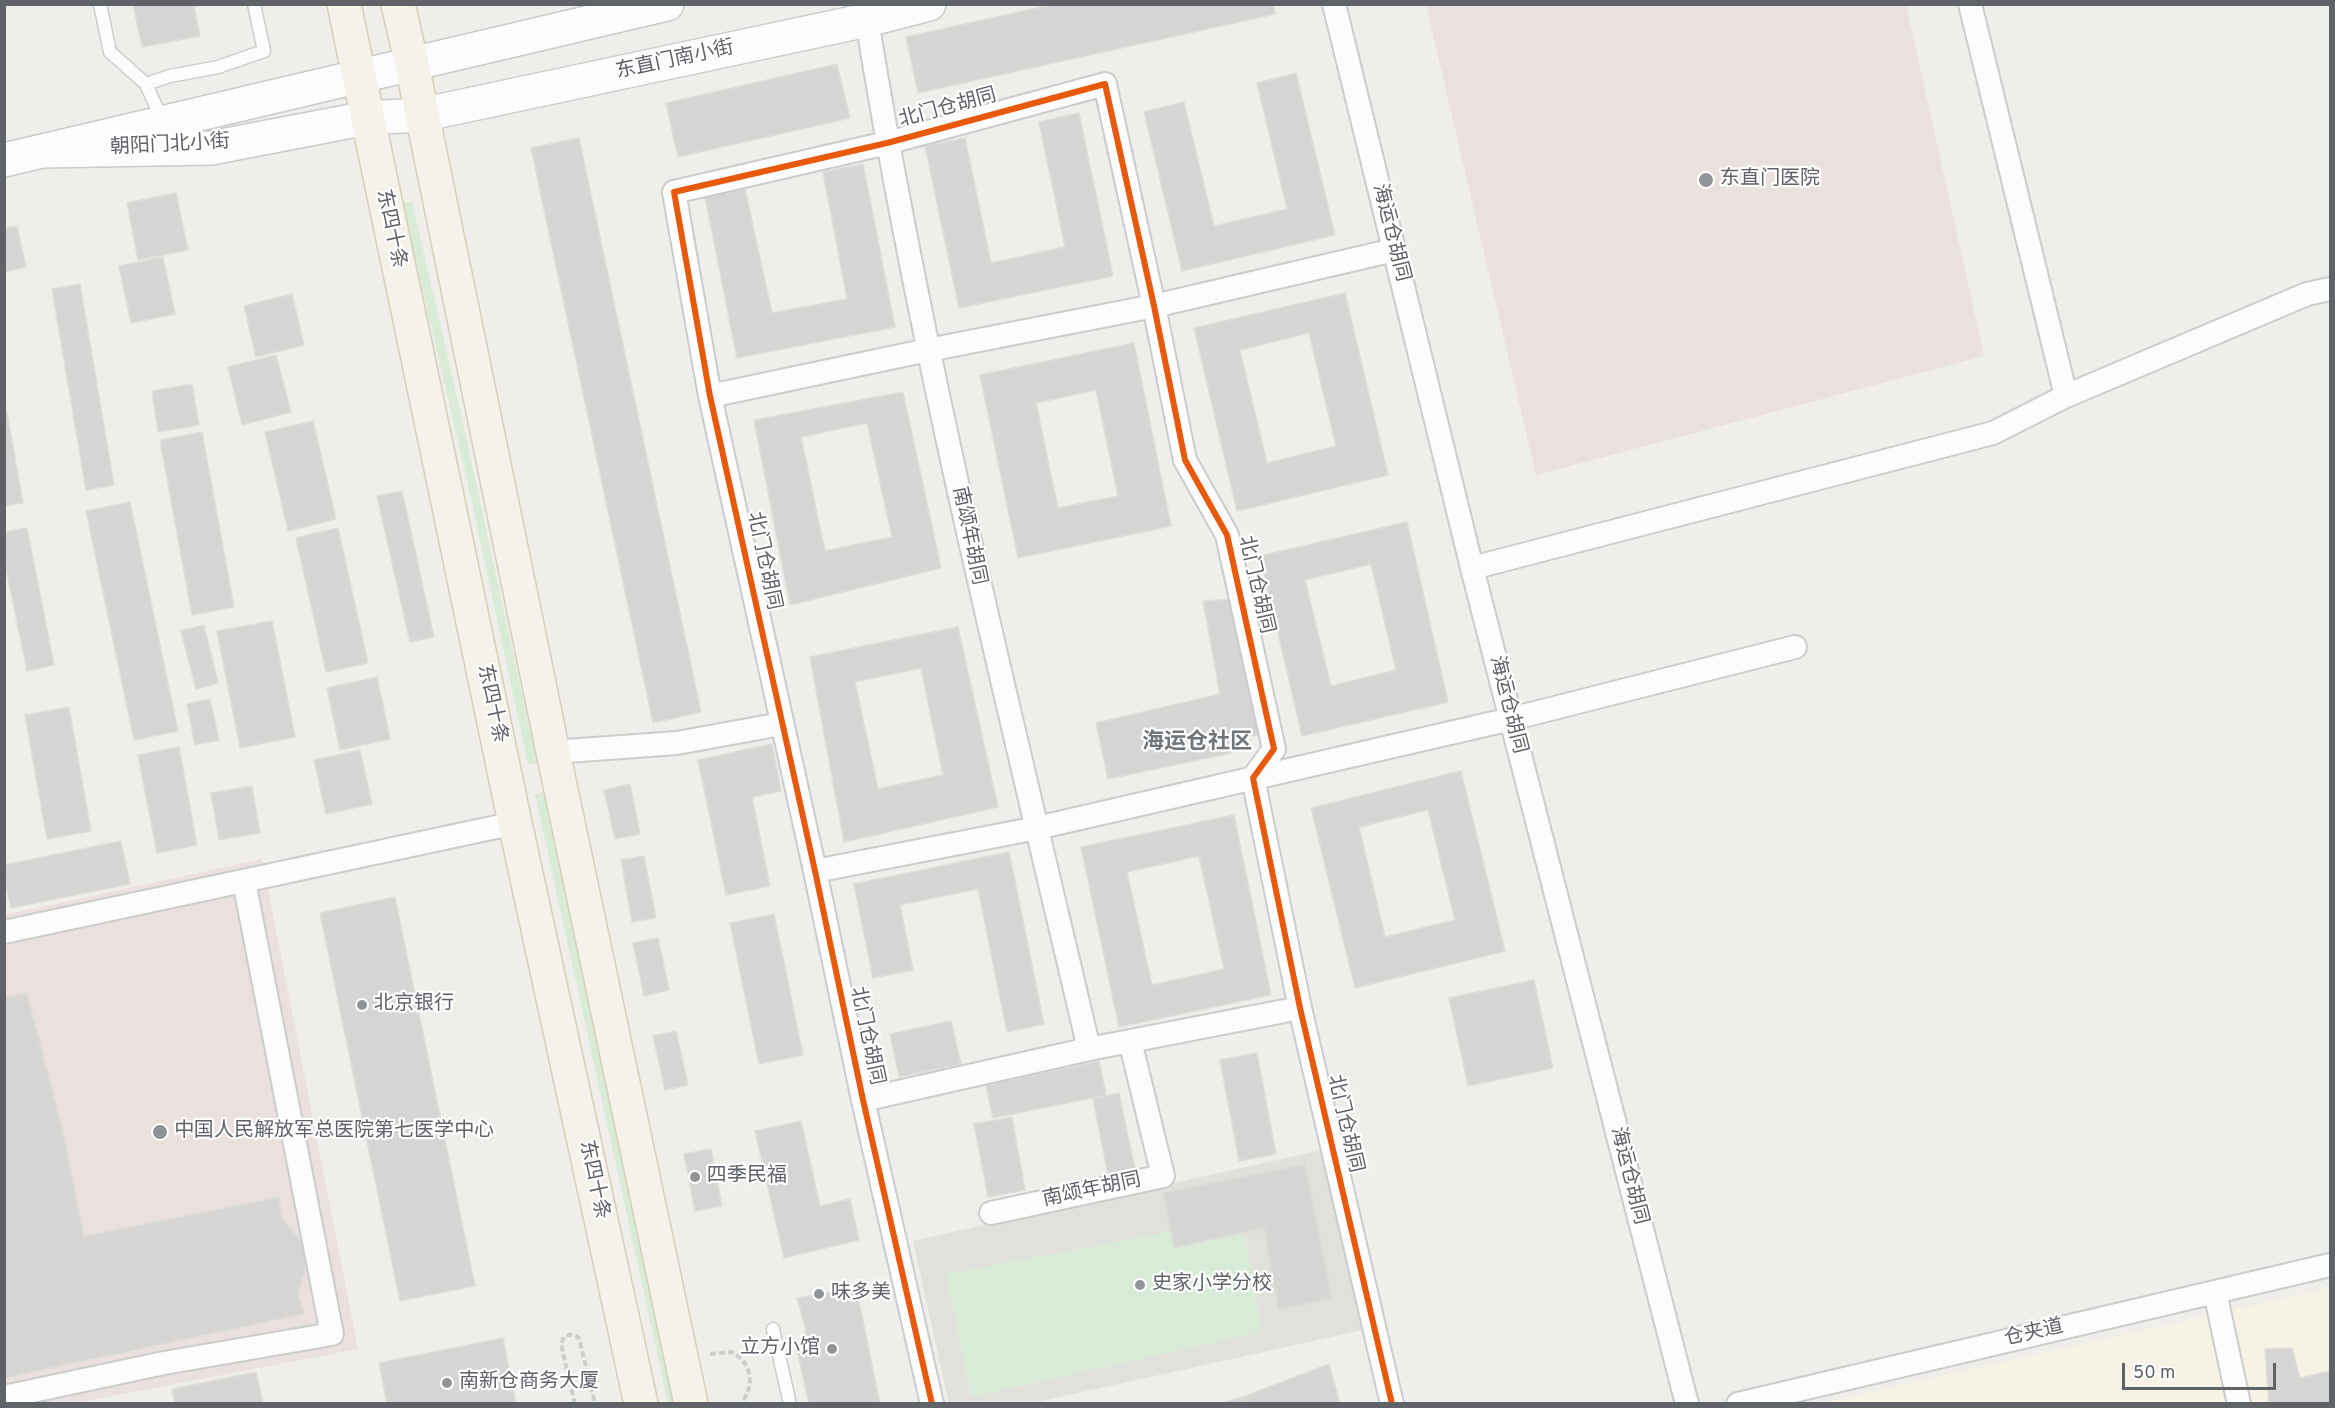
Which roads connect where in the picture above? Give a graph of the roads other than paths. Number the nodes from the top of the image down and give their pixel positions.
1 (100, 4) edge
2 (254, 4) edge
3 (344, 4) edge
4 (398, 4) edge
5 (929, 4) edge
6 (1334, 4) edge
7 (1970, 4) edge
8 (650, 6) edge
9 (867, 20) junction
10 (412, 65) junction
11 (359, 76) junction
12 (146, 84) junction
13 (422, 115) junction
14 (367, 118) junction
15 (163, 123) junction
16 (887, 142) junction
17 (43, 151) junction
18 (4, 160) edge
19 (1394, 250) junction
20 (2331, 289) edge
21 (1154, 306) junction
22 (928, 350) junction
23 (710, 396) junction
24 (2066, 396) junction
25 (1472, 568) junction
26 (1795, 647) dead end
27 (1511, 719) junction
28 (781, 724) junction
29 (553, 752) junction
30 (1253, 778) junction
31 (515, 823) junction
32 (1037, 828) junction
33 (815, 871) junction
34 (244, 881) junction
35 (4, 932) edge
36 (1300, 1008) junction
37 (1130, 1041) junction
38 (1089, 1049) junction
39 (863, 1100) junction
40 (991, 1213) dead end
41 (2331, 1265) edge
42 (2215, 1292) junction
43 (773, 1329) dead end
44 (4, 1397) edge
45 (641, 1404) edge
46 (691, 1404) edge
47 (790, 1404) edge
48 (932, 1404) edge
49 (1392, 1404) edge
50 (1687, 1404) edge
51 (1738, 1404) edge
52 (2239, 1404) edge

1 - 12 lane
2 - 12 lane
3 - 11 main road, 东四十条
4 - 10 main road
5 - 9 main road, 东直门南小街
6 - 19 street, 海运仓胡同
7 - 24 street
8 - 10 main road
9 - 13 main road, 东直门南小街
9 - 16 street, 南颂年胡同
10 - 11 main road, 朝阳门北小街
10 - 13 main road
11 - 14 main road, 东四十条
11 - 15 main road, 朝阳门北小街
12 - 15 lane
13 - 14 main road, 东直门南小街
13 - 29 main road
14 - 17 main road, 朝阳门北小街
14 - 31 main road, 东四十条
15 - 17 main road, 朝阳门北小街
16 - 21 street, 北门仓胡同
16 - 22 street, 南颂年胡同
16 - 23 street, 北门仓胡同
17 - 18 main road, 朝阳门北小街
19 - 21 street
19 - 25 street, 海运仓胡同
20 - 24 street
21 - 22 street
21 - 30 street, 北门仓胡同
22 - 23 street
22 - 32 street, 南颂年胡同
23 - 28 street, 北门仓胡同
24 - 25 street
25 - 27 street, 海运仓胡同
26 - 27 street
27 - 30 street
27 - 50 street, 海运仓胡同
28 - 29 street
28 - 33 street, 北门仓胡同
29 - 46 main road
30 - 32 street
30 - 36 street, 北门仓胡同
31 - 34 street
31 - 45 main road, 东四十条
32 - 33 street
32 - 38 street, 南颂年胡同
33 - 39 street, 北门仓胡同
34 - 35 street
34 - 44 street
36 - 37 street
36 - 49 street, 北门仓胡同
37 - 38 street
37 - 40 street, 南颂年胡同
38 - 39 street
39 - 48 street, 北门仓胡同
41 - 42 street, 仓夹道
42 - 51 street, 仓夹道
42 - 52 street
43 - 47 lane

